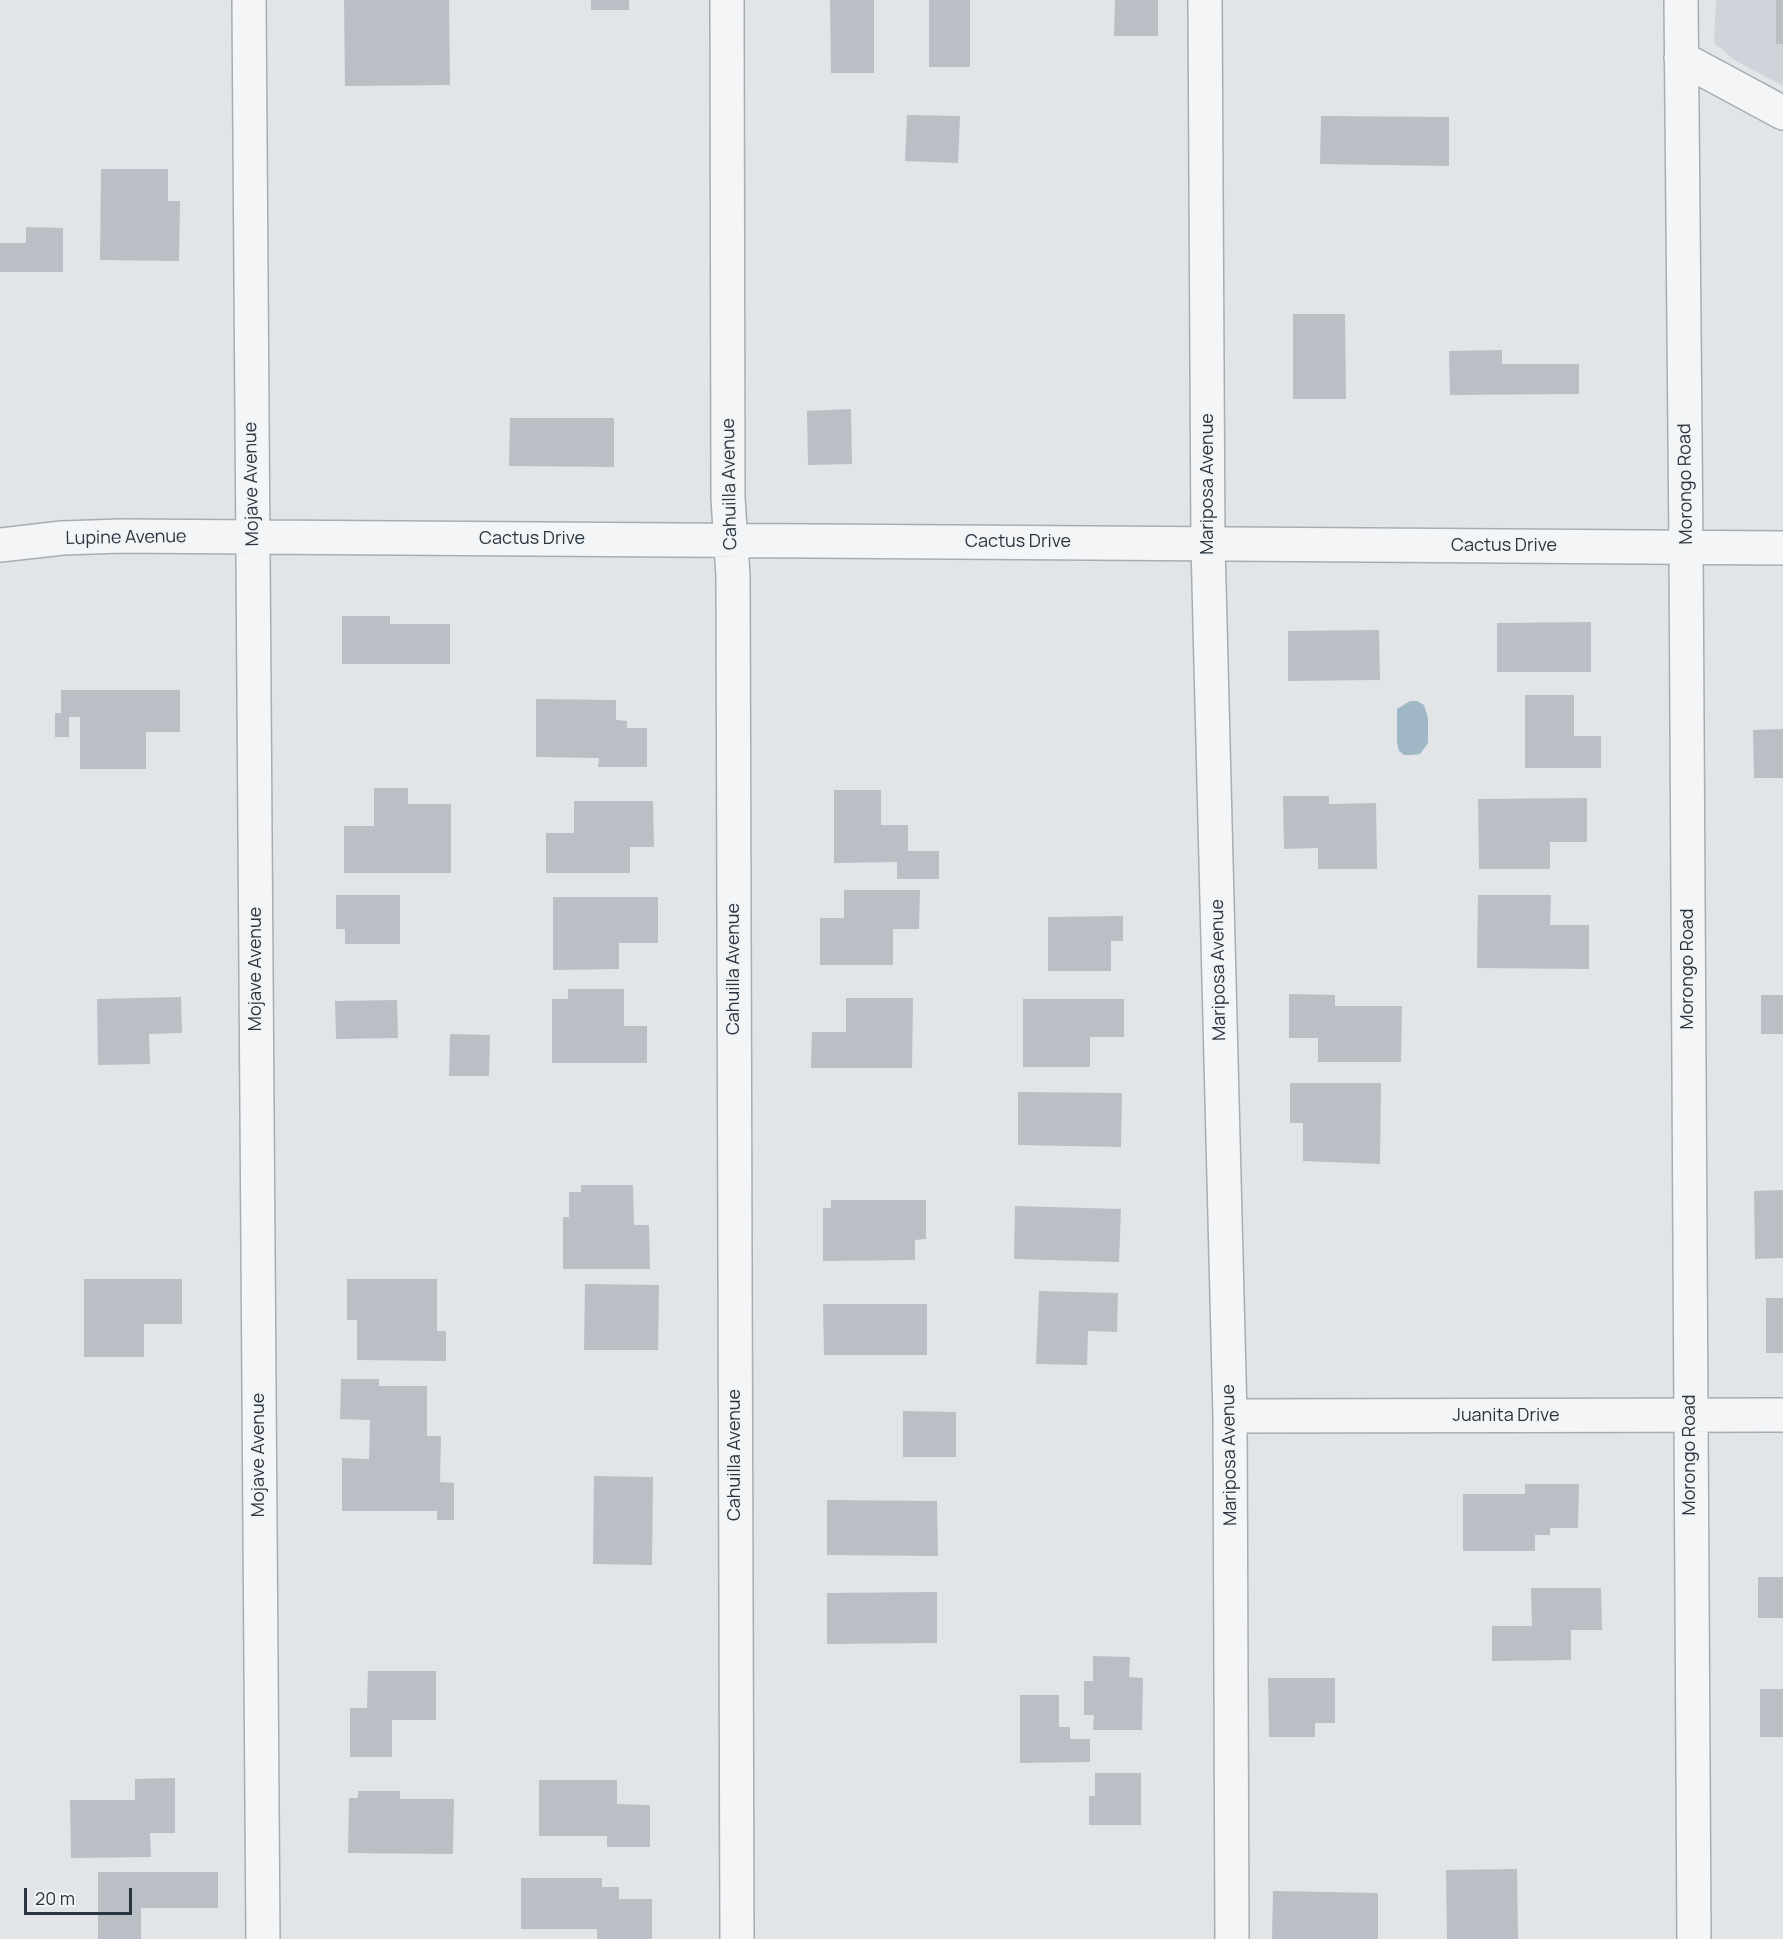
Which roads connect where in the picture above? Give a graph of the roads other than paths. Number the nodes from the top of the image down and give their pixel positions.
1 (249, 0) edge
2 (727, 0) edge
3 (1205, 0) edge
4 (1681, 0) edge
5 (1681, 58) junction
6 (1783, 114) edge
7 (253, 538) junction
8 (730, 540) junction
9 (1208, 544) junction
10 (0, 545) edge
11 (1686, 547) junction
12 (1783, 548) edge
13 (1783, 1415) edge
14 (1230, 1416) junction
15 (1690, 1416) junction
16 (263, 1939) edge
17 (737, 1939) edge
18 (1232, 1939) edge
19 (1694, 1939) edge

1 - 7 street, Mojave Avenue
2 - 8 street, Cahuilla Avenue
3 - 9 street, Mariposa Avenue
4 - 5 street, Morongo Road
5 - 6 street
5 - 11 street, Morongo Road
7 - 8 street, Cactus Drive
7 - 10 street, Lupine Avenue
7 - 16 street, Mojave Avenue
8 - 9 street, Cactus Drive
8 - 17 street, Cahuilla Avenue
9 - 11 street, Cactus Drive
9 - 14 street, Mariposa Avenue
11 - 12 street, Cactus Drive
11 - 15 street, Morongo Road
13 - 15 street, Juanita Drive
14 - 15 street, Juanita Drive
14 - 18 street, Mariposa Avenue
15 - 19 street, Morongo Road

